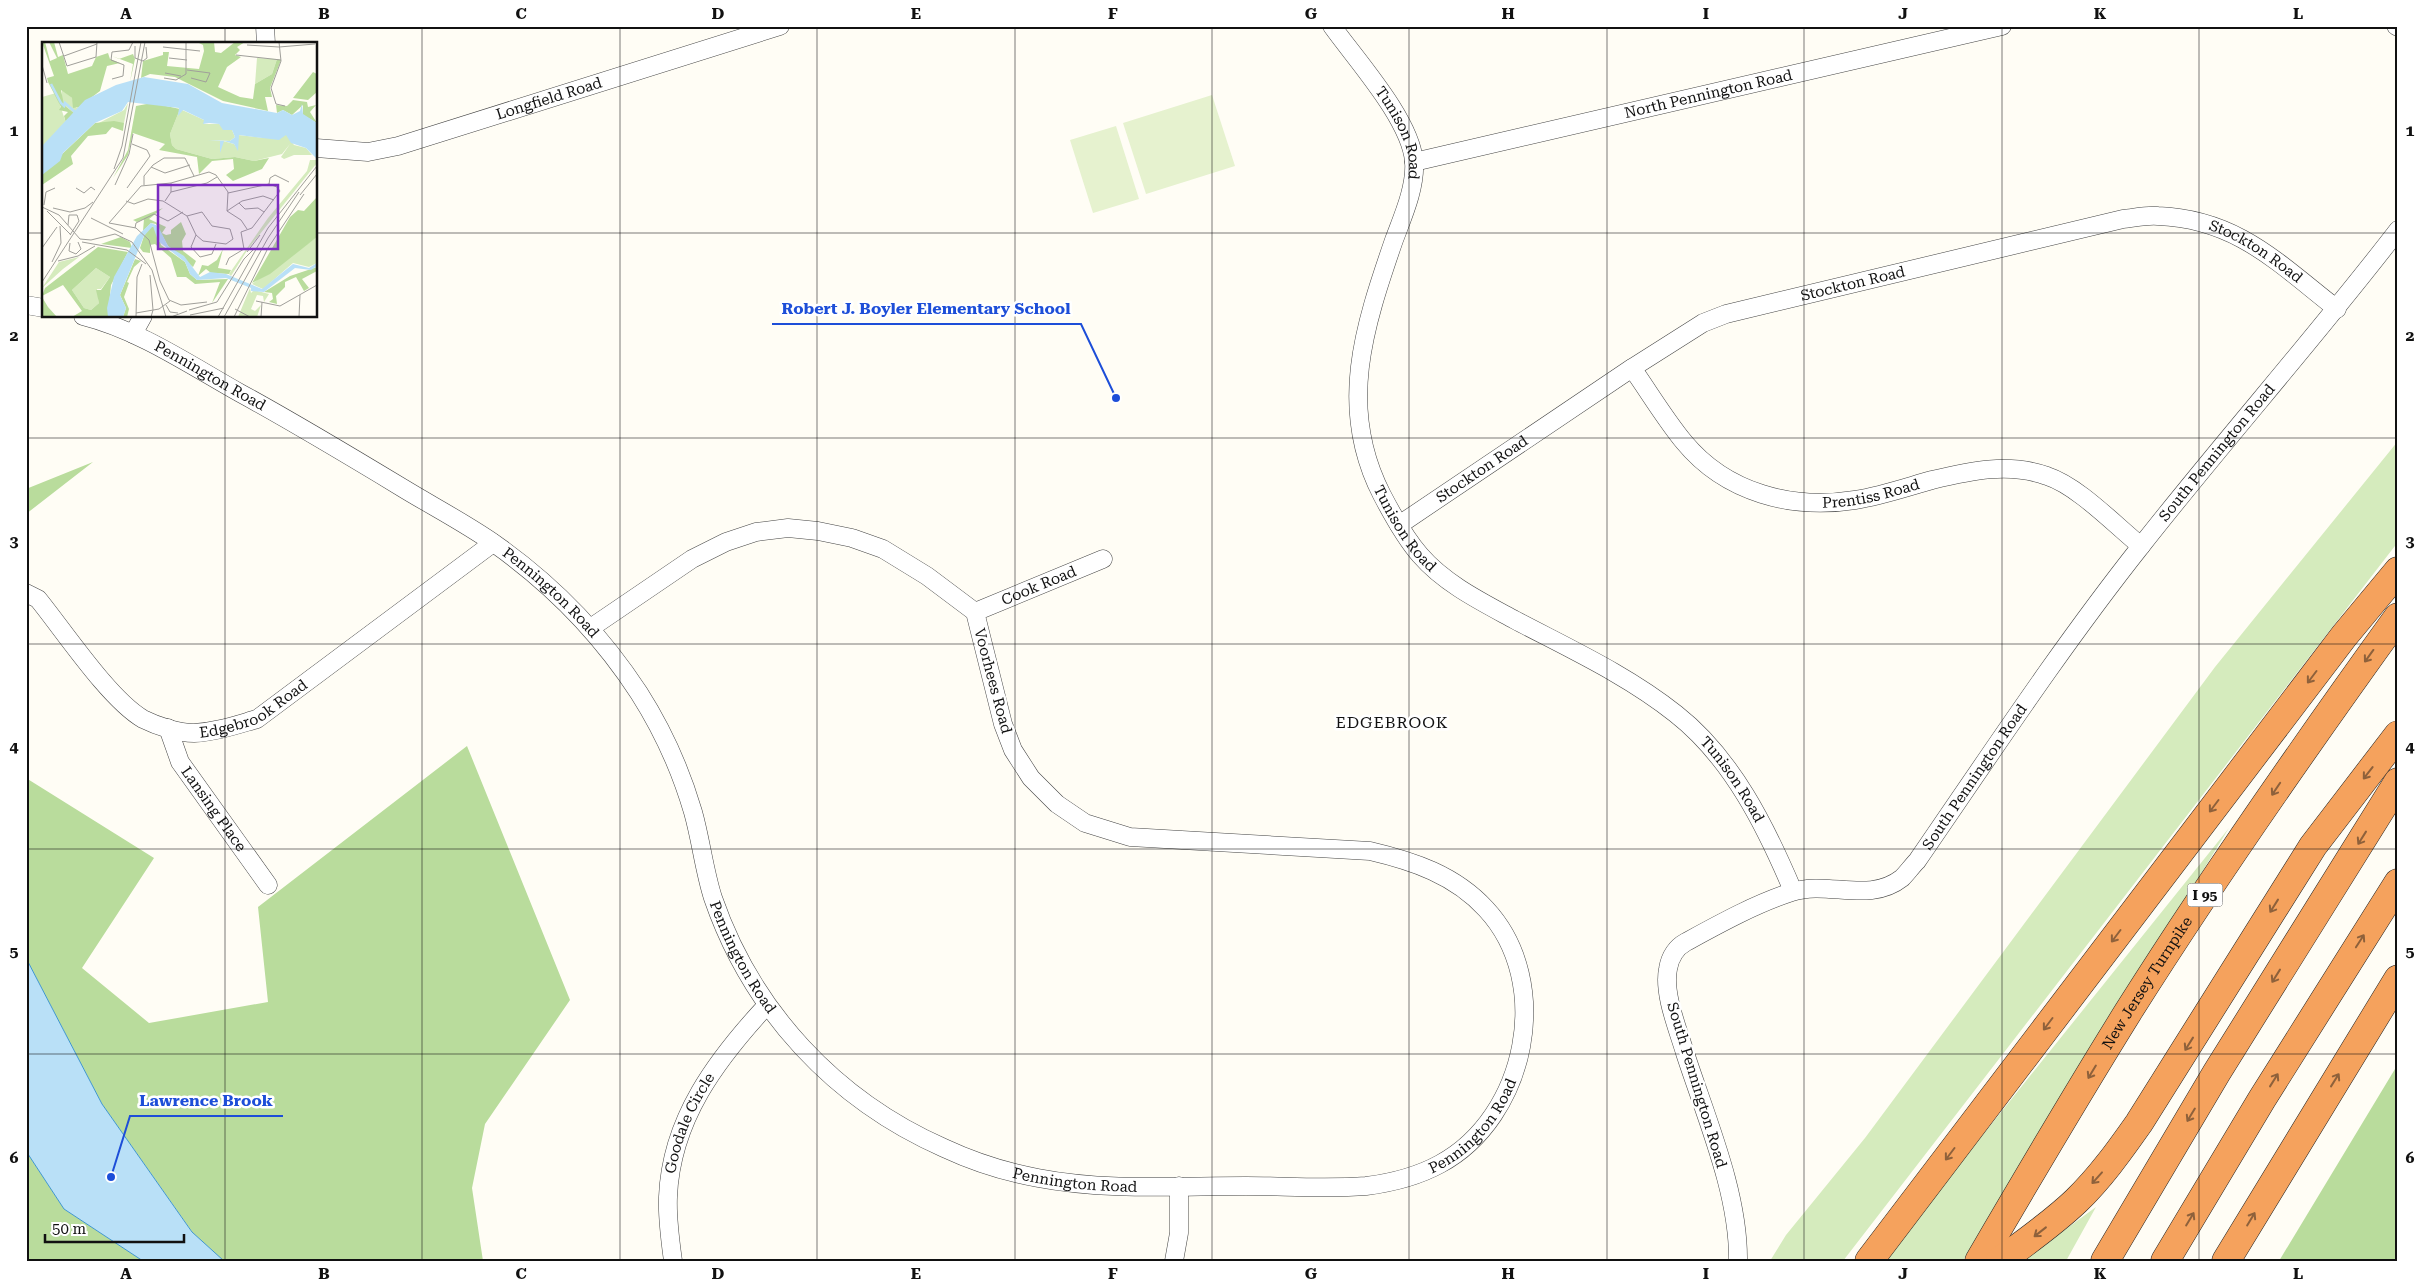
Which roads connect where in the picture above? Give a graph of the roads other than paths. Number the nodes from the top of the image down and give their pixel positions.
1 (265, 26) edge
2 (780, 26) edge
3 (1332, 26) edge
4 (2002, 26) edge
5 (266, 42) edge
6 (318, 148) edge
7 (1414, 162) junction
8 (2398, 230) edge
9 (26, 305) edge
10 (42, 308) edge
11 (2337, 309) junction
12 (89, 318) edge
13 (142, 318) edge
14 (133, 334) junction
15 (1632, 368) junction
16 (1399, 525) junction
17 (493, 543) junction
18 (2141, 546) junction
19 (1103, 559) dead end
20 (2398, 571) edge
21 (26, 593) edge
22 (975, 612) junction
23 (2398, 617) edge
24 (592, 627) junction
25 (168, 728) junction
26 (2398, 735) edge
27 (2398, 782) edge
28 (2398, 883) edge
29 (268, 886) dead end
30 (1793, 891) junction
31 (2398, 979) edge
32 (767, 1005) junction
33 (1524, 1017) joint
34 (1179, 1186) junction
35 (673, 1261) edge
36 (1174, 1261) edge
37 (1738, 1261) edge
38 (1869, 1261) edge
39 (1979, 1261) edge
40 (2000, 1261) edge
41 (2105, 1261) edge
42 (2166, 1261) edge
43 (2226, 1261) edge

1 - 5 street
2 - 6 street, Longfield Road
3 - 7 street, Tunison Road
4 - 7 street, North Pennington Road
7 - 16 street, Tunison Road
8 - 11 street, South Pennington Road
9 - 10 street
11 - 15 street, Stockton Road
11 - 18 street, South Pennington Road
12 - 14 street, Pennington Road
13 - 14 street
14 - 17 street, Pennington Road
15 - 16 street, Stockton Road
15 - 18 street, Prentiss Road
16 - 30 street, Tunison Road
17 - 24 street, Pennington Road
17 - 25 street, Edgebrook Road
18 - 30 street, South Pennington Road
19 - 22 street, Cook Road
20 -> 38 highway
21 - 25 street, Edgebrook Road
22 - 24 street, Voorhees Road
22 - 33 street, Voorhees Road
23 -> 39 highway, New Jersey Turnpike / I 95
24 - 32 street, Pennington Road
25 - 29 street, Lansing Place
26 -> 40 highway
27 -> 41 highway
42 -> 28 highway
30 - 37 street, South Pennington Road
43 -> 31 highway
32 - 34 street, Pennington Road
32 - 35 street, Goodale Circle
33 - 34 street, Pennington Road
34 - 36 street

